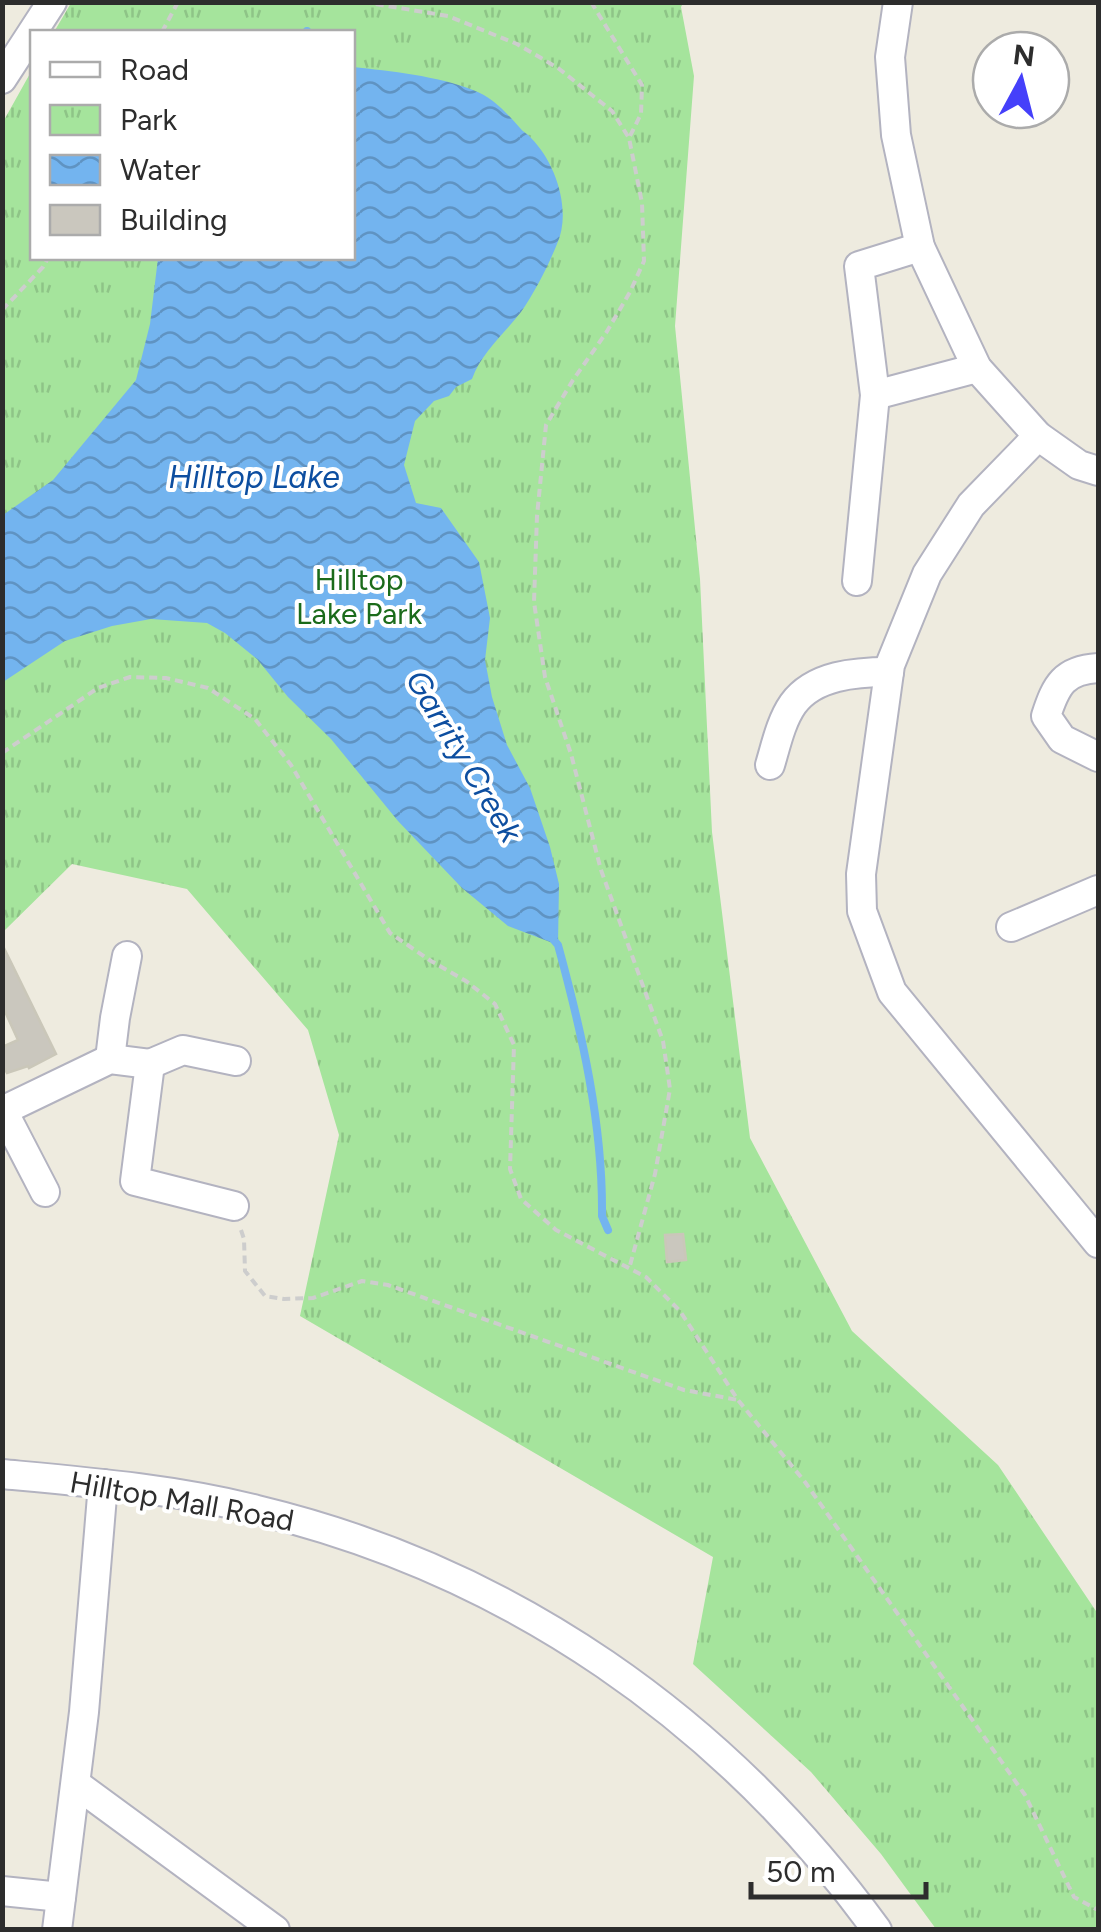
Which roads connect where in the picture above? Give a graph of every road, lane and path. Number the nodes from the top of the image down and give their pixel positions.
1 (52, 2) edge
2 (178, 2) edge
3 (363, 2) edge
4 (591, 2) edge
5 (898, 2) edge
6 (34, 30) edge
7 (163, 30) edge
8 (30, 36) edge
9 (2, 79) edge
10 (629, 138) junction
11 (920, 247) junction
12 (47, 260) edge
13 (2, 310) edge
14 (977, 368) junction
15 (875, 395) junction
16 (1038, 436) junction
17 (1098, 471) edge
18 (857, 581) dead end
19 (1098, 668) edge
20 (889, 672) junction
21 (2, 753) edge
22 (1098, 757) edge
23 (770, 765) dead end
24 (1098, 890) edge
25 (1011, 926) dead end
26 (127, 956) dead end
27 (110, 1060) junction
28 (236, 1061) dead end
29 (150, 1064) junction
30 (3, 1110) edge
31 (44, 1192) dead end
32 (234, 1206) joint
33 (1098, 1243) edge
34 (629, 1268) junction
35 (738, 1400) junction
36 (2, 1474) edge
37 (103, 1484) junction
38 (76, 1784) junction
39 (2, 1892) edge
40 (61, 1897) junction
41 (1098, 1910) edge
42 (58, 1930) edge
43 (275, 1930) edge
44 (877, 1930) edge

1 - 6 street
2 - 7 path
3 - 10 path
4 - 10 path
5 - 11 street
8 - 9 street
10 - 34 path
11 - 14 street
11 - 15 street
12 - 13 path
14 - 15 street
14 - 16 street
15 - 18 street
16 - 17 street
16 - 20 street
19 - 22 street
20 - 23 street
20 - 33 street
21 - 34 path
24 - 25 street
26 - 27 street
27 - 29 street
27 - 30 street
28 - 29 street
29 - 32 street
30 - 31 street
32 - 35 path
34 - 35 path
35 - 41 path
36 - 37 street, Hilltop Mall Road
37 - 38 street
37 - 44 street, Hilltop Mall Road
38 - 40 street
38 - 43 street
39 - 40 street
40 - 42 street

